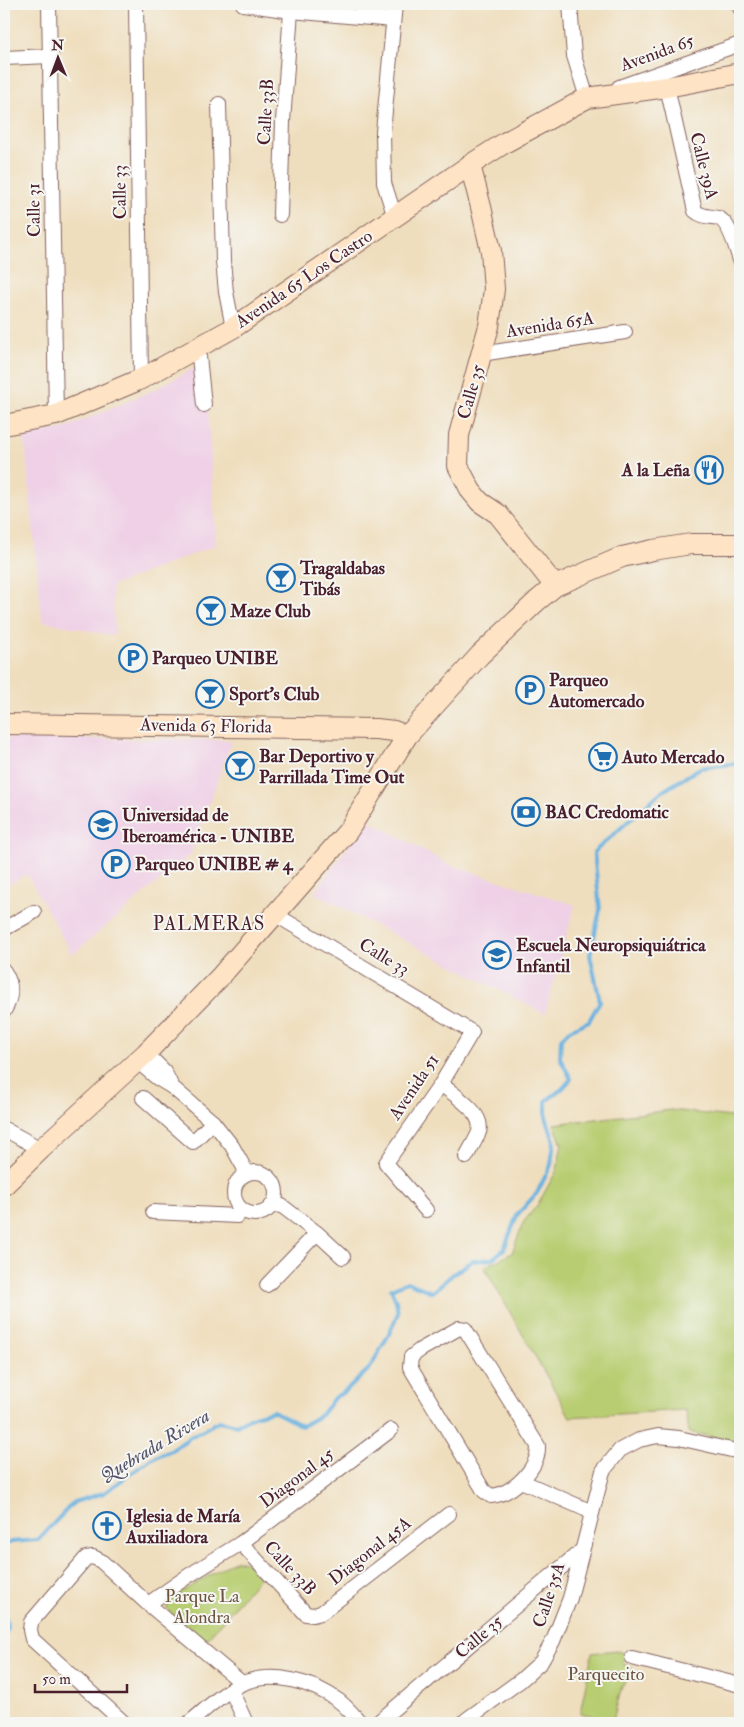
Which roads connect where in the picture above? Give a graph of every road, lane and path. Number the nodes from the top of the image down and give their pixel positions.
1 (49, 4) edge
2 (136, 4) edge
3 (243, 4) edge
4 (395, 4) edge
5 (570, 4) edge
6 (739, 4) edge
7 (740, 8) edge
8 (291, 11) junction
9 (393, 20) junction
10 (740, 44) edge
11 (51, 56) junction
12 (4, 58) edge
13 (740, 72) edge
14 (667, 87) junction
15 (587, 98) junction
16 (219, 104) dead end
17 (470, 165) junction
18 (280, 215) dead end
19 (395, 217) junction
20 (740, 260) edge
21 (233, 328) junction
22 (625, 332) dead end
23 (198, 347) junction
24 (481, 354) junction
25 (141, 379) junction
26 (204, 405) dead end
27 (56, 415) junction
28 (4, 424) edge
29 (740, 544) edge
30 (555, 586) junction
31 (4, 724) edge
32 (376, 729) junction
33 (407, 736) junction
34 (389, 765) junction
35 (34, 912) dead end
36 (276, 915) junction
37 (4, 929) edge
38 (4, 971) edge
39 (4, 1011) edge
40 (472, 1032) joint
41 (141, 1057) junction
42 (441, 1084) junction
43 (143, 1098) dead end
44 (213, 1122) junction
45 (4, 1129) edge
46 (41, 1149) junction
47 (466, 1157) dead end
48 (247, 1173) junction
49 (4, 1185) edge
50 (272, 1206) junction
51 (243, 1210) junction
52 (426, 1210) dead end
53 (153, 1212) dead end
54 (317, 1233) junction
55 (343, 1257) dead end
56 (267, 1285) dead end
57 (392, 1430) dead end
58 (740, 1452) edge
59 (521, 1481) junction
60 (592, 1512) junction
61 (449, 1514) dead end
62 (241, 1543) junction
63 (582, 1550) junction
64 (148, 1604) junction
65 (314, 1616) joint
66 (632, 1658) dead end
67 (740, 1685) edge
68 (237, 1687) junction
69 (466, 1720) dead end
70 (124, 1723) edge
71 (189, 1723) edge
72 (246, 1723) edge
73 (361, 1723) edge
74 (377, 1723) edge

1 - 11 street, Calle 31
2 - 25 street, Calle 33
3 - 8 street
4 - 9 street
5 - 15 street
6 - 7 street
8 - 9 street
8 - 18 street, Calle 33B
9 - 19 street
10 - 15 street, Avenida 65
11 - 12 street
11 - 27 street, Calle 31
13 - 14 main road
14 - 15 main road
14 - 20 street, Calle 39A
15 - 17 main road, Avenida 65 Los Castro
16 - 21 street
17 - 19 main road, Avenida 65 Los Castro
17 - 24 main road, Calle 35
19 - 21 main road, Avenida 65 Los Castro
21 - 23 main road, Avenida 65 Los Castro
22 - 24 street, Avenida 65A
23 - 25 main road, Avenida 65 Los Castro
23 - 26 street
24 - 30 main road, Calle 35
25 - 27 main road, Avenida 65 Los Castro
27 - 28 main road, Avenida 65 Los Castro
29 - 30 main road
30 - 33 main road
31 - 32 main road, Avenida 63 Florida
32 - 33 main road, Avenida 63 Florida
32 - 34 main road
33 - 34 main road
34 - 36 main road
35 - 37 street
36 - 40 street, Calle 33
36 - 41 main road
38 - 39 street
40 - 42 street, Avenida 51
41 - 44 street
41 - 46 main road
42 - 47 street
42 - 52 street, Avenida 51
43 - 44 street
44 - 48 street
45 - 46 street
46 - 49 main road
48 - 50 street
48 - 51 street
50 - 51 street
50 - 54 street
51 - 53 street
54 - 55 street
54 - 56 street
57 - 62 street, Diagonal 45
58 - 60 street, Calle 35A
59 - 59 street
59 - 60 street
60 - 63 street, Calle 35A
61 - 65 street, Diagonal 45A
62 - 64 street, Diagonal 45
62 - 65 street, Calle 33B
63 - 69 street, Calle 35A
63 - 74 street, Calle 35
64 - 68 street
64 - 70 street
66 - 67 street
68 - 71 street
68 - 72 street
68 - 73 street

